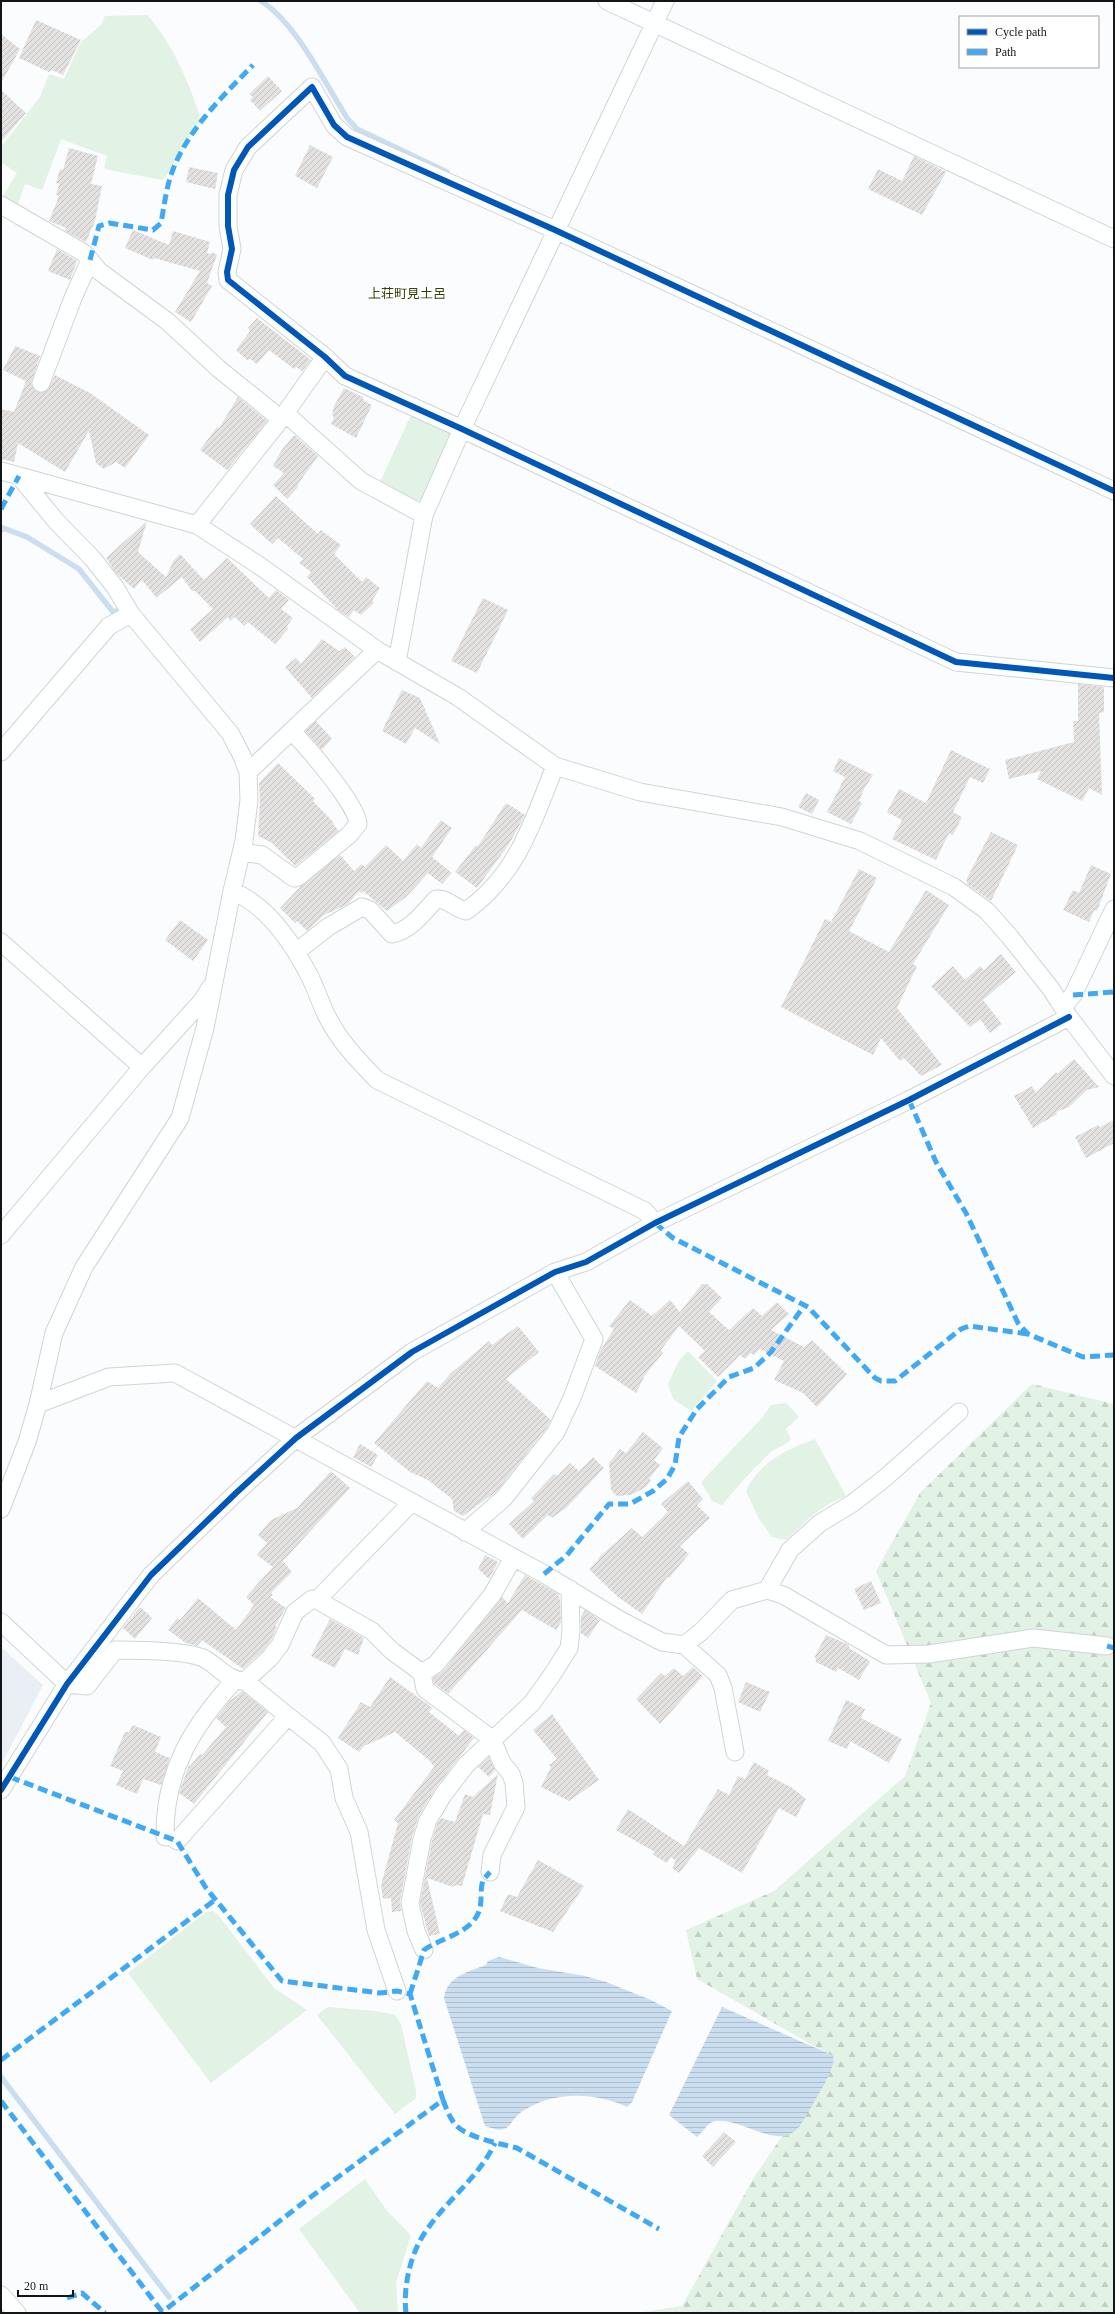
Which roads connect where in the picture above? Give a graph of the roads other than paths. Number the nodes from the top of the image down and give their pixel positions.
1 (607, 1) edge
2 (665, 1) edge
3 (654, 23) junction
4 (1, 205) edge
5 (555, 230) junction
6 (1114, 239) edge
7 (90, 260) junction
8 (325, 357) junction
9 (41, 383) dead end
10 (283, 416) junction
11 (462, 429) junction
12 (1, 472) edge
13 (20, 476) junction
14 (1114, 491) edge
15 (424, 516) junction
16 (197, 526) junction
17 (131, 614) junction
18 (377, 650) junction
19 (397, 662) junction
20 (1114, 678) edge
21 (291, 731) junction
22 (1, 752) edge
23 (555, 766) junction
24 (248, 772) junction
25 (242, 852) junction
26 (232, 891) junction
27 (1114, 909) edge
28 (1, 942) edge
29 (296, 952) junction
30 (213, 984) junction
31 (1066, 1012) junction
32 (142, 1067) junction
33 (1114, 1076) edge
34 (655, 1223) junction
35 (1, 1235) edge
36 (555, 1272) junction
37 (38, 1404) junction
38 (959, 1412) dead end
39 (296, 1438) junction
40 (411, 1503) junction
41 (1, 1509) edge
42 (465, 1532) junction
43 (514, 1558) junction
44 (570, 1589) junction
45 (767, 1590) junction
46 (317, 1600) junction
47 (1, 1622) edge
48 (684, 1645) junction
49 (1107, 1646) dead end
50 (422, 1673) junction
51 (240, 1681) junction
52 (67, 1684) junction
53 (288, 1716) junction
54 (492, 1739) junction
55 (735, 1752) dead end
56 (1, 1790) edge
57 (490, 1872) dead end
58 (424, 1950) dead end
59 (397, 1991) dead end
60 (1, 2295) edge
61 (17, 2313) edge

1 - 3 street
2 - 3 street
3 - 5 street
3 - 6 street
4 - 7 street
5 - 8 street
5 - 11 street
5 - 14 street
7 - 9 street
7 - 10 street
8 - 10 street
8 - 11 street
10 - 15 street
10 - 16 street
11 - 15 street
11 - 20 street
12 - 13 street
13 - 16 street
13 - 17 street
15 - 19 street
16 - 18 street
17 - 22 street
17 - 24 street
18 - 19 street
18 - 21 street
19 - 23 street
21 - 24 street
21 - 25 street
23 - 29 street
23 - 31 street
24 - 25 street
25 - 26 street
26 - 29 street
26 - 30 street
27 - 31 street
28 - 32 street
29 - 34 street
30 - 32 street
30 - 37 street
31 - 33 street
31 - 34 street
32 - 35 street
34 - 36 street
36 - 39 street
36 - 42 street
37 - 39 street
37 - 41 street
38 - 45 street
39 - 40 street
39 - 52 street
40 - 42 street
40 - 46 street
42 - 43 street
43 - 44 street
43 - 50 street
44 - 48 street
44 - 54 street
45 - 48 street
45 - 49 street
46 - 50 street
46 - 51 street
47 - 52 street
48 - 55 street
50 - 54 street
51 - 52 street
51 - 53 street
51 - 53 street
52 - 56 street
53 - 59 street
54 - 57 street
54 - 58 street
60 - 61 street

